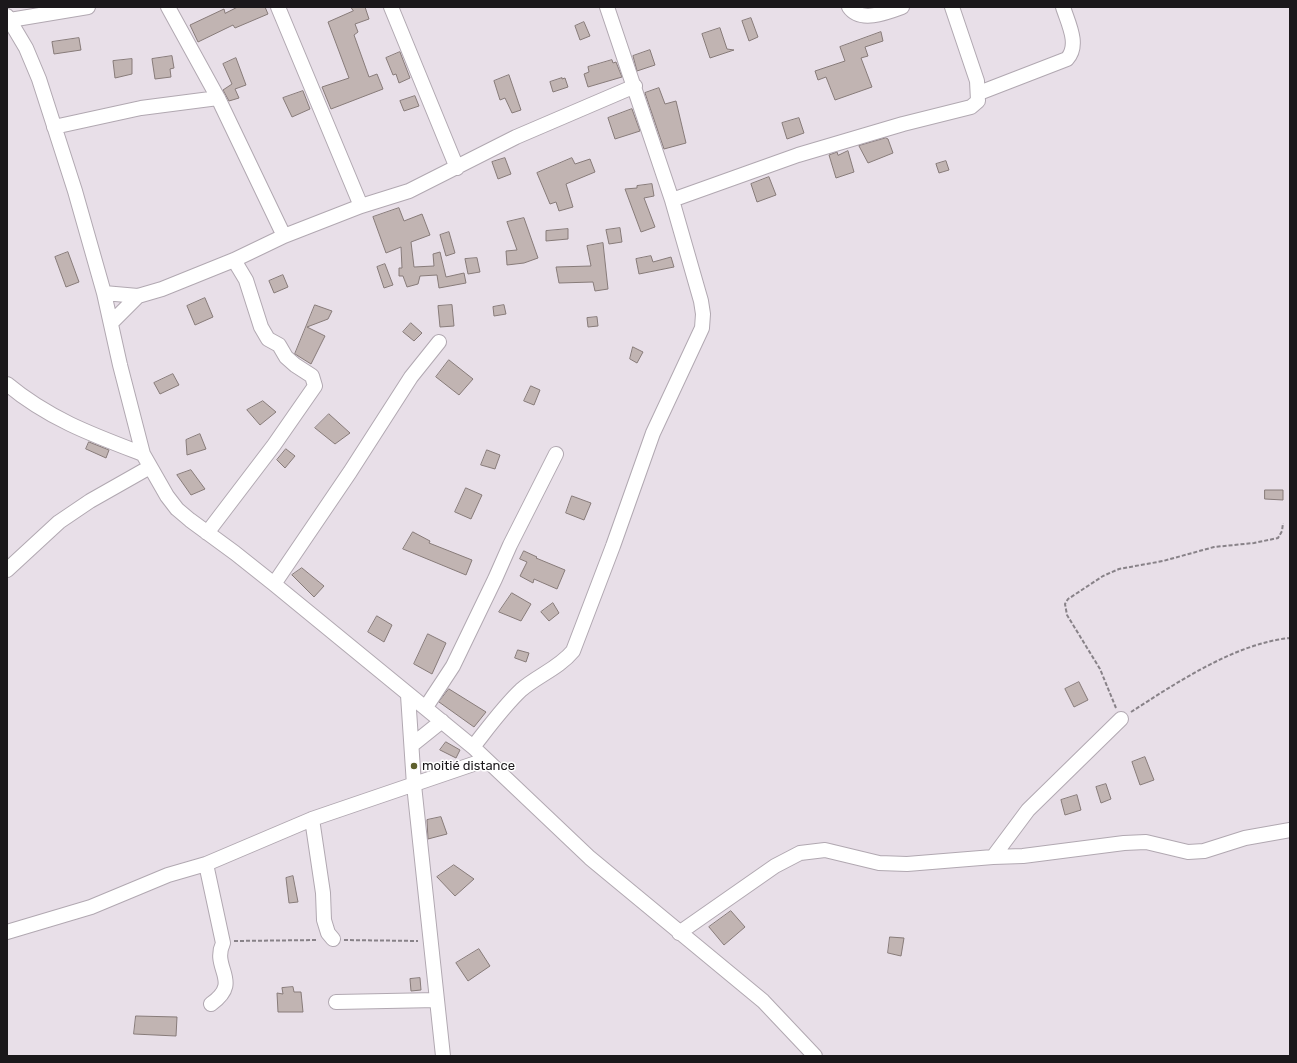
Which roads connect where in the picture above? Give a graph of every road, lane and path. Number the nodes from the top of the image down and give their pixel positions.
1 (88, 7) edge
2 (168, 7) edge
3 (278, 7) edge
4 (391, 7) edge
5 (608, 7) edge
6 (849, 7) edge
7 (902, 7) edge
8 (952, 7) edge
9 (1063, 7) edge
10 (8, 18) edge
11 (635, 86) junction
12 (979, 93) junction
13 (218, 98) junction
14 (54, 128) junction
15 (457, 168) junction
16 (672, 200) junction
17 (361, 206) junction
18 (284, 236) junction
19 (234, 260) junction
20 (104, 293) junction
21 (138, 296) junction
22 (111, 323) junction
23 (439, 342) dead end
24 (7, 384) edge
25 (143, 454) junction
26 (556, 454) dead end
27 (150, 467) junction
28 (1283, 523) dead end
29 (207, 533) junction
30 (7, 570) edge
31 (274, 584) junction
32 (1290, 638) edge
33 (408, 695) junction
34 (426, 707) junction
35 (1121, 719) junction
36 (442, 721) junction
37 (412, 746) junction
38 (473, 747) junction
39 (485, 760) junction
40 (414, 785) junction
41 (312, 819) junction
42 (1290, 830) edge
43 (993, 857) junction
44 (206, 864) junction
45 (7, 932) edge
46 (678, 933) junction
47 (333, 939) dead end
48 (437, 1000) junction
49 (336, 1002) dead end
50 (212, 1004) dead end
51 (443, 1056) edge
52 (816, 1056) edge

1 - 10 street
2 - 13 street
3 - 17 street
4 - 15 street
5 - 11 street
6 - 7 street
8 - 12 street
9 - 12 street
10 - 14 street
11 - 15 street
11 - 16 street
12 - 16 street
13 - 14 street
13 - 18 street
14 - 20 street
15 - 17 street
16 - 38 street
17 - 18 street
18 - 19 street
19 - 21 street
19 - 29 street
20 - 21 street
20 - 22 street
21 - 22 street
22 - 25 street
23 - 31 street
24 - 25 street
25 - 27 street
26 - 34 street
27 - 29 street
27 - 30 street
28 - 35 path
29 - 31 street
31 - 33 street
32 - 35 path
33 - 34 street
33 - 37 street
34 - 36 street
35 - 43 street
36 - 37 street
36 - 38 street
37 - 40 street
38 - 39 street
39 - 40 street
39 - 46 street
40 - 41 street
40 - 48 street
41 - 44 street
41 - 47 street
42 - 43 street
43 - 46 street
44 - 45 street
44 - 50 street
46 - 52 street
48 - 49 street
48 - 51 street

